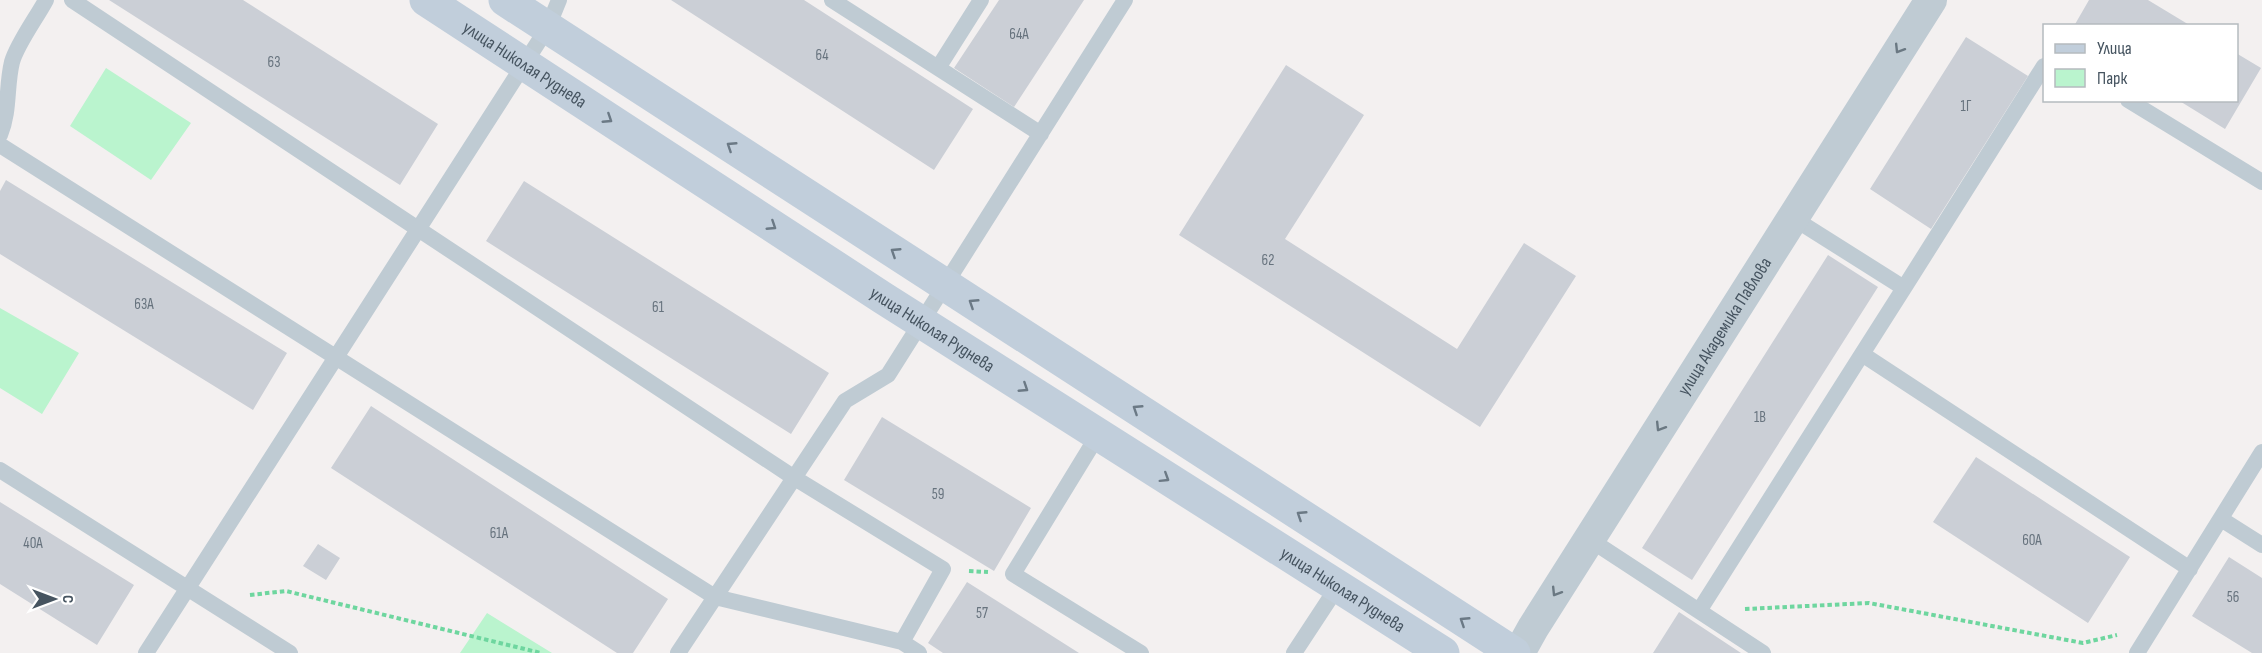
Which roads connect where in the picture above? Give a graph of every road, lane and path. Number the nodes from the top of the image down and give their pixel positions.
1 (46, 0) edge
2 (72, 0) edge
3 (426, 0) edge
4 (506, 0) edge
5 (832, 0) edge
6 (981, 0) edge
7 (1125, 0) edge
8 (1931, 0) edge
9 (554, 14) edge
10 (524, 64) junction
11 (938, 68) junction
12 (2043, 68) edge
13 (2131, 102) edge
14 (1041, 134) junction
15 (0, 135) edge
16 (0, 145) edge
17 (2262, 182) edge
18 (1792, 218) junction
19 (418, 229) junction
20 (944, 284) junction
21 (1904, 288) junction
22 (922, 322) junction
23 (1862, 354) junction
24 (336, 358) junction
25 (1098, 435) junction
26 (2262, 452) edge
27 (0, 470) edge
28 (793, 477) junction
29 (2221, 519) junction
30 (1590, 539) junction
31 (2262, 545) edge
32 (944, 569) junction
33 (2190, 569) junction
34 (1013, 574) junction
35 (1338, 586) junction
36 (187, 590) junction
37 (715, 597) junction
38 (206, 601) junction
39 (1699, 611) junction
40 (2154, 626) junction
41 (902, 642) junction
42 (146, 653) edge
43 (290, 653) edge
44 (541, 653) edge
45 (678, 653) edge
46 (920, 653) edge
47 (1141, 653) edge
48 (1294, 653) edge
49 (1443, 653) edge
50 (1514, 653) edge
51 (1519, 653) edge
52 (1763, 653) edge
53 (2137, 653) edge

1 - 15 lane
2 - 19 lane
3 - 10 street, улица Николая Руднева
4 - 9 street
5 - 11 lane
6 - 11 lane
7 - 14 lane
8 -> 18 street, улица Академика Павлова
9 - 10 lane
20 -> 9 street
10 - 19 lane
10 -> 22 street, улица Николая Руднева
11 - 14 lane
12 - 21 lane
13 - 17 lane
14 - 20 lane
16 - 24 lane
18 - 21 lane
18 -> 30 street, улица Академика Павлова
19 - 24 lane
19 - 28 lane
20 - 22 lane
50 -> 20 street
21 - 23 lane
22 -> 25 street, улица Николая Руднева
22 - 28 lane
23 - 33 lane
23 - 39 lane
24 - 36 lane
24 - 37 lane
25 - 34 lane
25 -> 35 street, улица Николая Руднева
26 - 29 lane
27 - 36 lane
28 - 32 lane
28 - 37 lane
29 - 31 lane
29 - 33 lane
30 - 39 lane
30 -> 51 street, улица Академика Павлова
32 - 34 path
32 - 41 lane
33 - 40 lane
34 - 47 lane
35 - 48 lane
35 - 49 street, улица Николая Руднева
36 - 38 lane
36 - 42 lane
37 - 41 lane
37 - 45 lane
38 - 43 lane
38 - 44 path
39 - 40 path
39 - 52 lane
40 - 53 lane
41 - 46 lane

